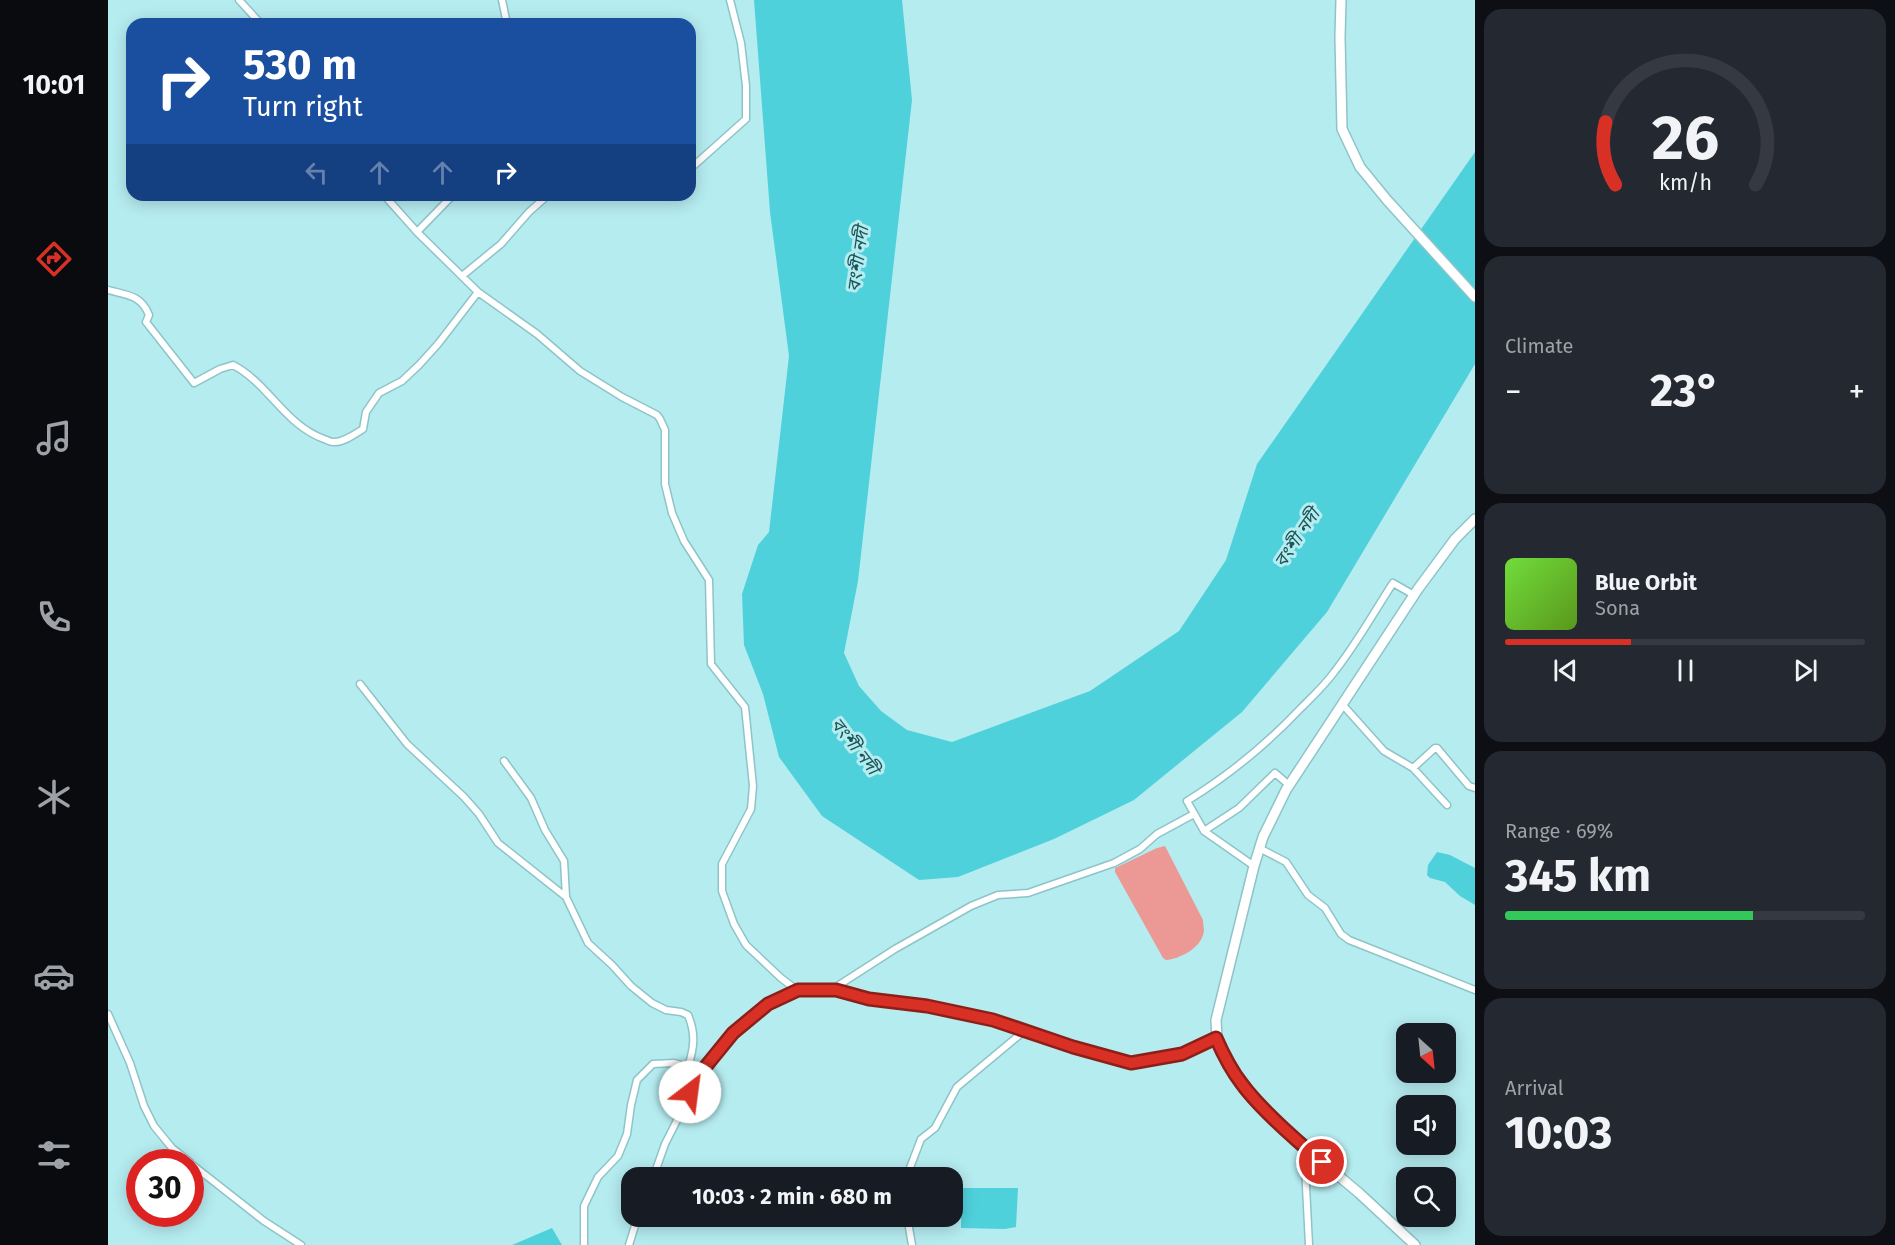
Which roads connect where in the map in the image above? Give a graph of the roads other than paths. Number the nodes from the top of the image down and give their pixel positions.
1 (239, 0) edge
2 (502, 0) edge
3 (730, 0) edge
4 (1341, 0) edge
5 (256, 18) edge
6 (506, 18) edge
7 (696, 164) edge
8 (389, 201) edge
9 (447, 201) edge
10 (541, 201) edge
11 (417, 232) junction
12 (462, 276) junction
13 (108, 290) edge
14 (478, 292) junction
15 (1475, 297) edge
16 (1475, 519) edge
17 (1413, 595) junction
18 (360, 684) dead end
19 (1342, 704) junction
20 (504, 761) dead end
21 (1413, 768) junction
22 (1289, 785) junction
23 (1475, 788) edge
24 (1447, 805) dead end
25 (1194, 814) junction
26 (1204, 831) junction
27 (1259, 848) junction
28 (1254, 866) junction
29 (566, 897) junction
30 (798, 990) junction
31 (836, 990) junction
32 (1475, 990) edge
33 (108, 1014) edge
34 (1023, 1032) junction
35 (1216, 1038) junction
36 (688, 1067) junction
37 (690, 1092) junction
38 (1304, 1147) junction
39 (172, 1149) edge
40 (657, 1167) edge
41 (912, 1167) edge
42 (204, 1174) edge
43 (635, 1227) edge
44 (909, 1227) edge
45 (300, 1245) edge
46 (584, 1245) edge
47 (630, 1245) edge
48 (912, 1245) edge
49 (1308, 1245) edge
50 (1415, 1245) edge

1 - 5 street
2 - 6 street
3 - 7 street
4 - 15 street
8 - 11 street
9 - 11 street
10 - 12 street
11 - 12 street
12 - 14 street
13 - 14 street
14 - 30 street
16 - 17 street
17 - 19 street
17 - 25 street
18 - 29 street
19 - 21 street
19 - 22 street
20 - 29 street
21 - 23 street
21 - 24 street
22 - 26 street
22 - 27 street
25 - 26 street
25 - 31 street
26 - 28 street
27 - 28 street
27 - 32 street
28 - 35 street
29 - 36 street
30 - 31 street
30 - 37 street
31 - 34 street
33 - 39 street
34 - 35 street
34 - 41 street
35 - 38 street
36 - 37 street
36 - 46 street
37 - 40 street
38 - 49 street
38 - 50 street
42 - 45 street
43 - 47 street
44 - 48 street

